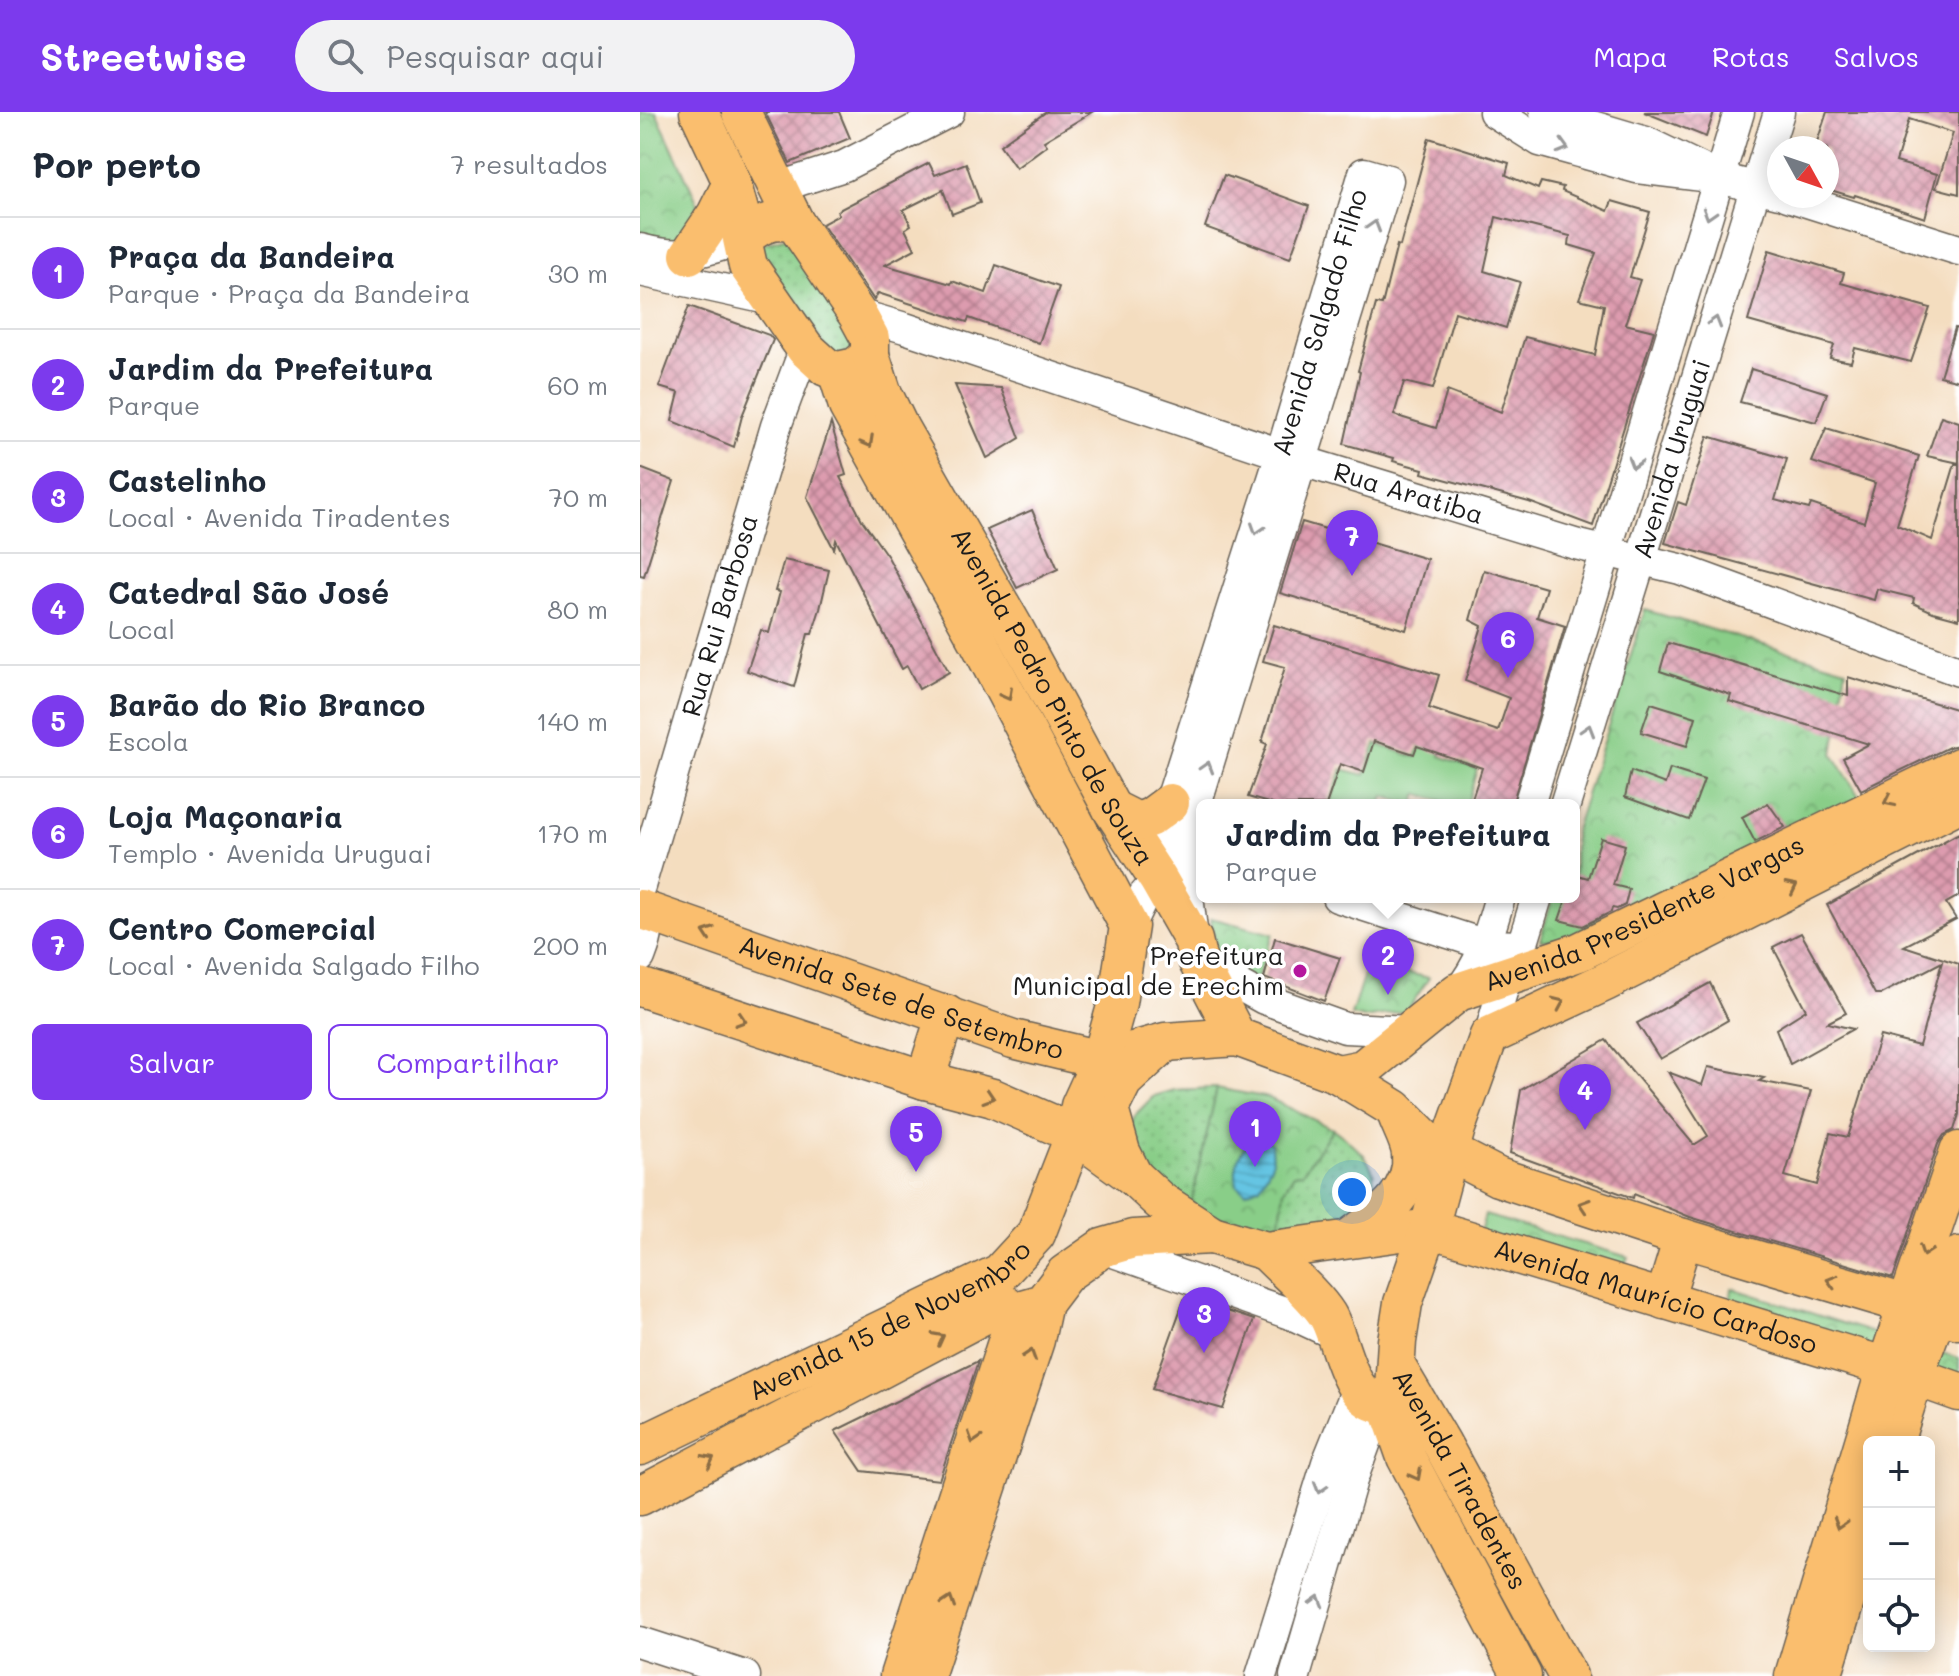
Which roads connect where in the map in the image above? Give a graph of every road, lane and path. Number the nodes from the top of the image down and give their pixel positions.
1 (699, 112) edge
2 (741, 112) edge
3 (949, 112) edge
4 (1494, 112) edge
5 (1545, 112) edge
6 (1739, 112) edge
7 (1779, 112) edge
8 (1776, 136) edge
9 (1642, 155) junction
10 (844, 166) junction
11 (1719, 178) junction
12 (732, 183) junction
13 (779, 187) junction
14 (1767, 190) edge
15 (1767, 193) edge
16 (1826, 208) edge
17 (795, 223) junction
18 (742, 239) junction
19 (640, 249) edge
20 (1959, 250) edge
21 (689, 255) junction
22 (640, 271) edge
23 (772, 300) junction
24 (857, 314) junction
25 (805, 348) junction
26 (853, 363) junction
27 (1292, 458) junction
28 (1608, 551) junction
29 (1641, 559) junction
30 (1014, 628) junction
31 (979, 642) junction
32 (1959, 671) edge
33 (1959, 767) edge
34 (1197, 799) edge
35 (1531, 799) edge
36 (1567, 799) edge
37 (1196, 802) edge
38 (1170, 803) junction
39 (1959, 803) edge
40 (1112, 809) junction
41 (1182, 872) edge
42 (640, 886) edge
43 (1354, 903) edge
44 (1501, 903) edge
45 (1534, 903) edge
46 (640, 912) edge
47 (1129, 926) junction
48 (1196, 951) junction
49 (1505, 955) junction
50 (640, 957) edge
51 (640, 987) edge
52 (946, 1014) junction
53 (1411, 1031) junction
54 (1489, 1036) junction
55 (1237, 1037) junction
56 (1165, 1042) junction
57 (1101, 1060) junction
58 (1338, 1074) junction
59 (925, 1080) junction
60 (1395, 1109) junction
61 (1075, 1134) junction
62 (1959, 1151) edge
63 (1448, 1153) junction
64 (1133, 1176) junction
65 (1429, 1228) junction
66 (1212, 1235) junction
67 (1683, 1238) junction
68 (1348, 1239) junction
69 (1102, 1248) junction
70 (1266, 1251) junction
71 (1959, 1256) edge
72 (1016, 1298) junction
73 (1664, 1300) junction
74 (1935, 1312) edge
75 (1338, 1336) junction
76 (1901, 1372) junction
77 (1380, 1391) junction
78 (1959, 1392) edge
79 (1895, 1436) edge
80 (640, 1446) edge
81 (643, 1493) edge
82 (1863, 1543) edge
83 (640, 1642) edge
84 (745, 1676) edge
85 (899, 1676) edge
86 (925, 1676) edge
87 (1261, 1676) edge
88 (1295, 1676) edge
89 (1522, 1676) edge
90 (1568, 1676) edge
91 (1794, 1676) edge
92 (1822, 1676) edge

1 - 12 main road
2 - 13 main road, Avenida Pedro Pinto de Souza
3 - 10 street
4 -> 9 street
5 - 9 street
6 - 11 street, Avenida Uruguai
7 - 8 street, Avenida Uruguai
9 - 11 street
10 - 13 street
10 - 17 street
11 - 14 street
11 -> 28 street, Avenida Uruguai
12 - 18 main road
12 - 21 main road
13 - 17 main road, Avenida Pedro Pinto de Souza
29 -> 15 street, Avenida Uruguai
16 - 20 street
17 - 18 main road
17 - 24 main road, Avenida Pedro Pinto de Souza
18 - 21 street
18 - 23 main road
19 - 21 street
22 - 23 street
23 - 25 main road
24 - 26 main road, Avenida Pedro Pinto de Souza
24 - 27 street, Rua Aratiba
25 - 26 main road
25 - 42 street, Rua Rui Barbosa
26 - 30 main road, Avenida Pedro Pinto de Souza
26 -> 31 main road, Avenida Pedro Pinto de Souza
27 -> 27 street, Avenida Salgado Filho
27 - 28 street, Rua Aratiba
34 -> 27 street, Avenida Salgado Filho
27 -> 38 street, Avenida Salgado Filho
28 - 29 street, Rua Aratiba
28 - 35 street, Avenida Uruguai
29 - 32 street, Rua Aratiba
36 -> 29 street, Avenida Uruguai
30 - 31 main road
30 - 40 main road, Avenida Pedro Pinto de Souza
31 -> 47 main road, Avenida Pedro Pinto de Souza
33 -> 49 main road, Avenida Presidente Vargas
41 -> 37 street, Avenida Salgado Filho
38 - 40 main road
38 - 41 street, Avenida Salgado Filho
54 -> 39 main road, Avenida Presidente Vargas
40 - 41 main road, Avenida Pedro Pinto de Souza
41 - 47 street, Avenida Salgado Filho
41 - 48 main road, Avenida Pedro Pinto de Souza
43 - 49 street
44 - 49 street
45 - 49 street
46 - 50 street
52 -> 46 main road, Avenida Sete de Setembro
47 - 57 main road
48 - 53 street
48 - 55 main road, Avenida Pedro Pinto de Souza
49 - 53 main road, Avenida Presidente Vargas
49 - 54 street
51 -> 59 main road
52 - 57 main road, Avenida Sete de Setembro
52 - 59 main road
53 - 58 main road, Avenida Presidente Vargas
54 - 63 main road
55 - 56 main road
55 - 58 main road
56 - 57 main road, Avenida Sete de Setembro
56 - 64 main road
57 - 61 main road, Avenida 15 de Novembro
58 - 60 main road
59 -> 61 main road
60 - 63 main road
60 - 68 main road
61 - 64 main road
61 - 72 main road, Avenida 15 de Novembro
62 -> 74 main road
63 - 65 main road, Avenida Tiradentes
67 -> 63 main road
64 - 66 main road
65 - 68 main road, Avenida Maurício Cardoso
65 - 73 main road, Avenida Maurício Cardoso
65 - 77 main road, Avenida Tiradentes
66 - 69 main road, Avenida 15 de Novembro
66 - 70 main road
67 - 73 main road
74 -> 67 main road
68 - 70 main road
69 - 72 main road, Avenida 15 de Novembro
69 - 75 street
70 - 75 main road, Avenida Tiradentes
71 - 74 main road
72 - 80 main road, Avenida 15 de Novembro
81 -> 72 main road, Avenida 15 de Novembro
72 -> 85 main road
86 -> 72 main road
73 - 76 main road, Avenida Maurício Cardoso
74 - 76 main road
75 - 77 main road, Avenida Tiradentes
76 - 78 main road, Avenida Maurício Cardoso
76 - 79 main road
76 -> 91 main road
77 -> 87 street
88 -> 77 street
77 -> 89 main road, Avenida Tiradentes
77 - 90 main road, Avenida Tiradentes
82 - 92 main road
83 - 84 street

